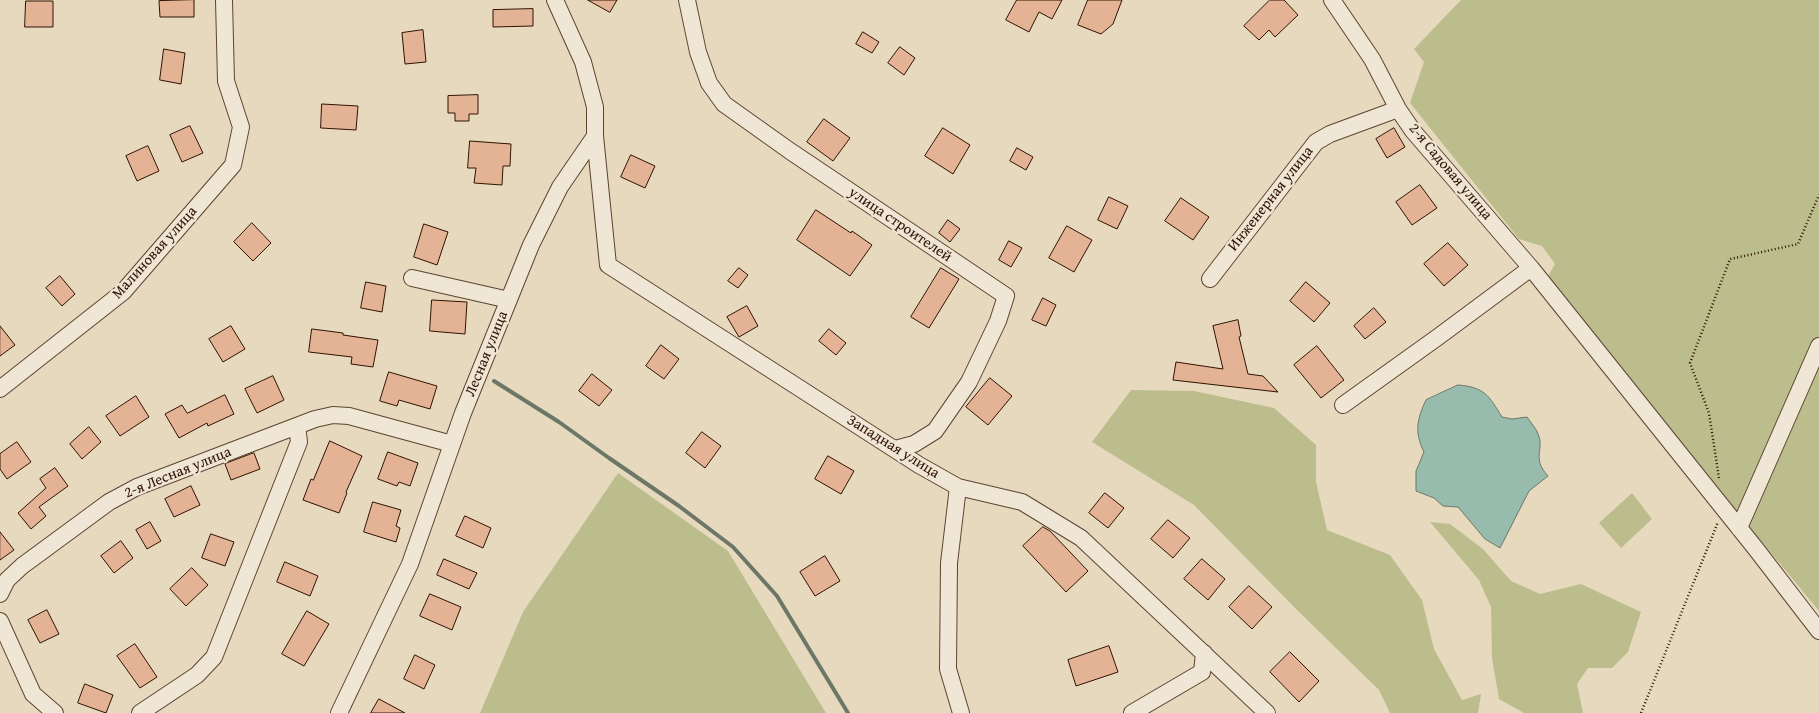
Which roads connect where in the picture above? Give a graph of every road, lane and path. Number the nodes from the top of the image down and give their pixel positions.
1 (224, 0) edge
2 (555, 0) edge
3 (687, 0) edge
4 (1332, 0) edge
5 (1398, 109) junction
6 (595, 136) junction
7 (1819, 195) edge
8 (1531, 268) junction
9 (412, 278) dead end
10 (1210, 279) dead end
11 (509, 300) junction
12 (1819, 346) edge
13 (0, 389) edge
14 (1343, 405) dead end
15 (297, 426) junction
16 (452, 444) junction
17 (896, 449) junction
18 (1719, 480) dead end
19 (958, 487) junction
20 (1723, 509) junction
21 (1739, 528) junction
22 (0, 594) edge
23 (0, 621) edge
24 (1819, 631) edge
25 (1204, 653) junction
26 (55, 713) edge
27 (140, 713) edge
28 (339, 713) edge
29 (962, 713) edge
30 (1132, 713) edge
31 (1268, 713) edge
32 (1641, 713) edge

1 - 13 street, Малиновая улица
2 - 6 street
3 - 17 street, улица строителей
4 - 5 street, 2-я Садовая улица
5 - 8 street, 2-я Садовая улица
5 - 10 street, Инженерная улица
6 - 11 street, Лесная улица
6 - 17 street, Западная улица
7 - 18 path
8 - 14 street
8 - 20 street, 2-я Садовая улица
9 - 11 street
11 - 16 street, Лесная улица
12 - 21 street
15 - 16 street, 2-я Лесная улица
15 - 22 street, 2-я Лесная улица
15 - 27 street
16 - 28 street, Лесная улица
17 - 19 street, Западная улица
19 - 25 street, Западная улица
19 - 29 street
20 - 21 street, 2-я Садовая улица
20 - 32 path
21 - 24 street, 2-я Садовая улица
23 - 26 street
25 - 30 street
25 - 31 street, Западная улица

